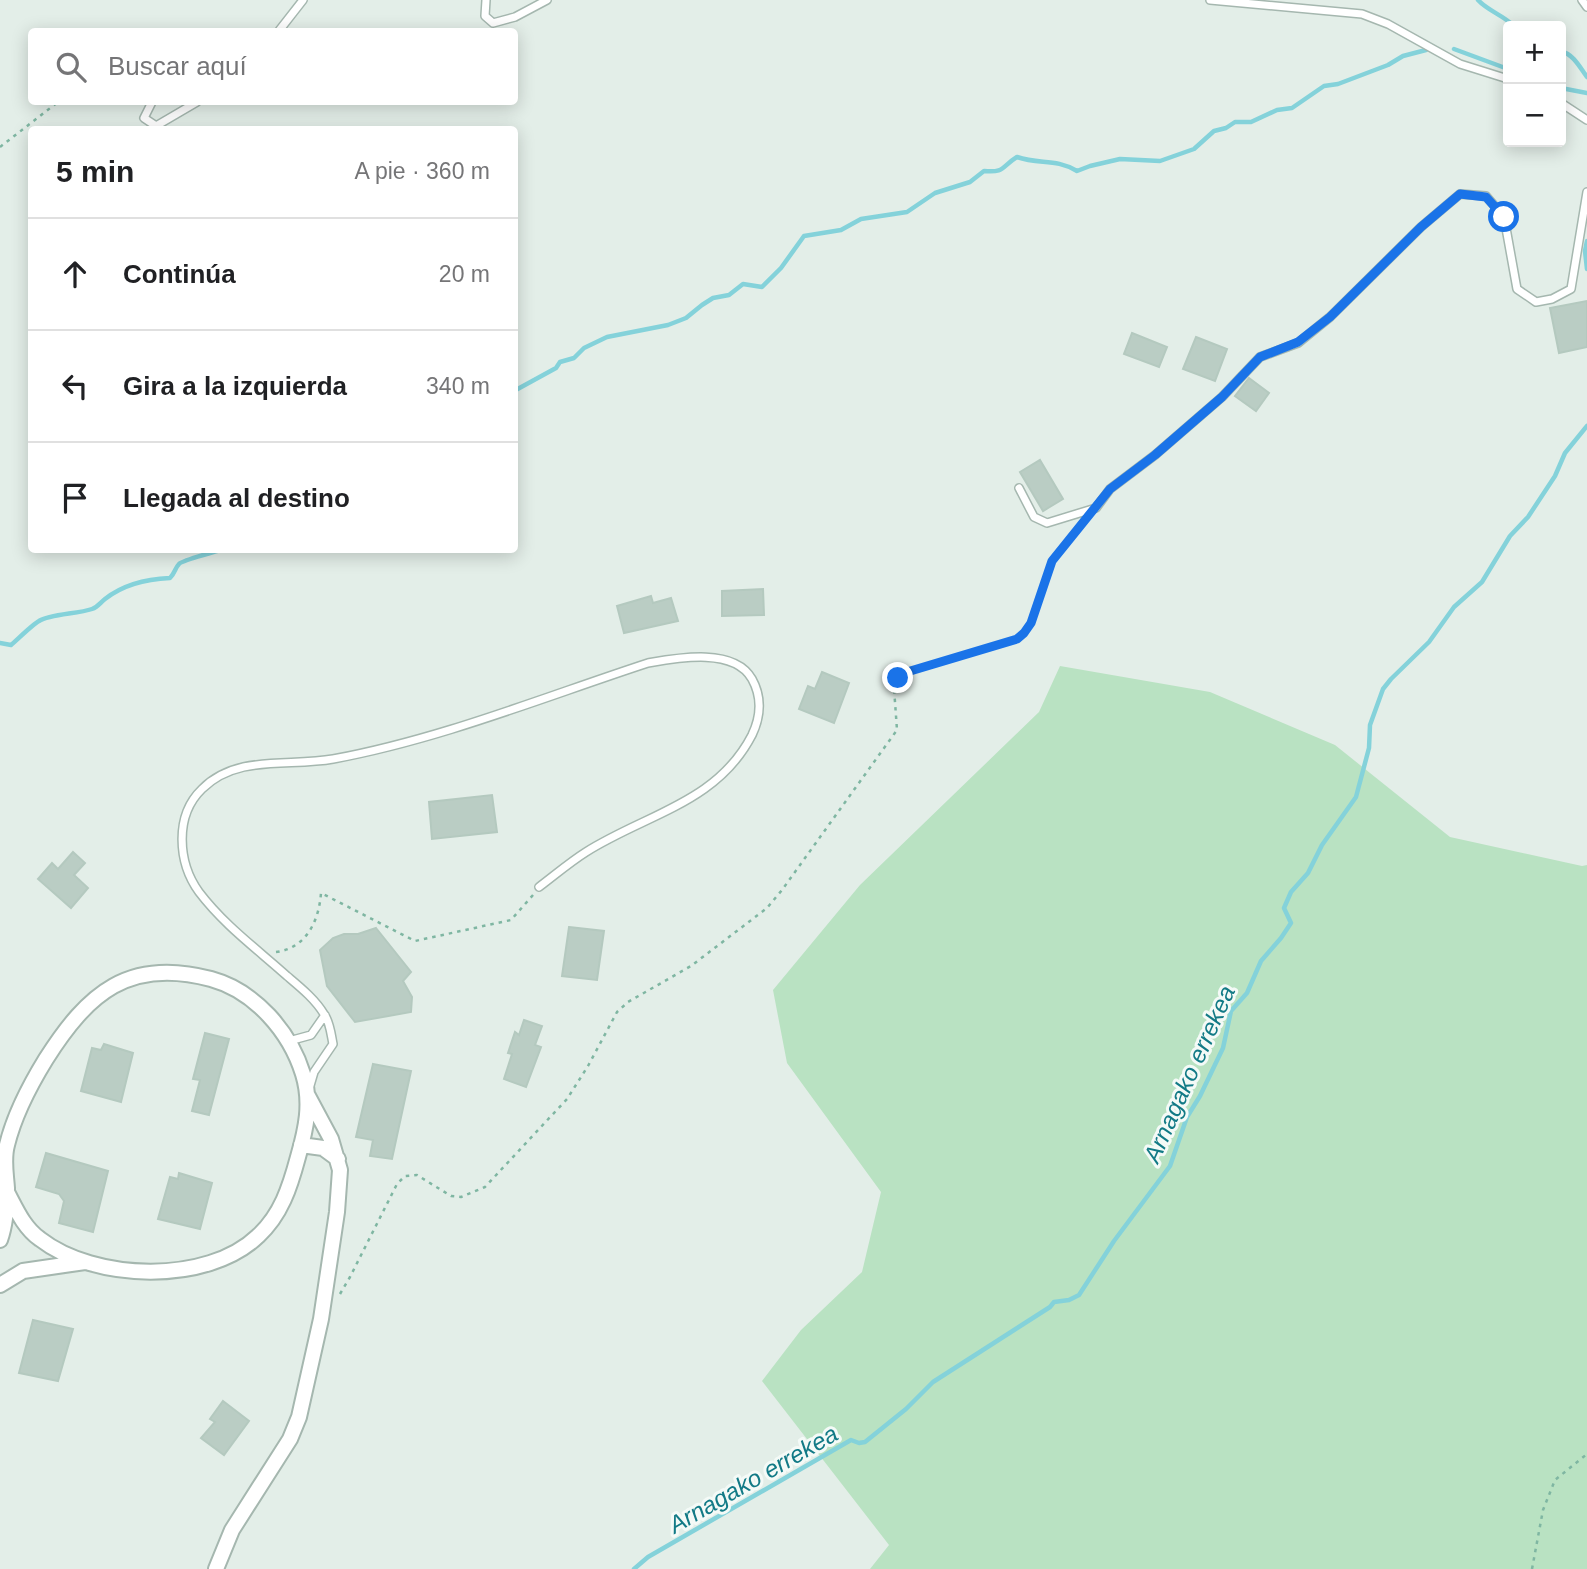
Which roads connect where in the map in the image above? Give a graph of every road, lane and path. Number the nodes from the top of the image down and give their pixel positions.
1 (303, 0) edge
2 (486, 0) edge
3 (547, 0) edge
4 (1210, 0) edge
5 (1582, 0) edge
6 (1587, 7) edge
7 (281, 28) edge
8 (1503, 77) edge
9 (54, 105) edge
10 (150, 105) edge
11 (192, 105) edge
12 (1566, 106) edge
13 (1587, 120) edge
14 (156, 126) edge
15 (156, 126) edge
16 (0, 147) edge
17 (1587, 192) edge
18 (1019, 488) dead end
19 (1096, 508) junction
20 (539, 887) joint
21 (263, 954) junction
22 (325, 1015) junction
23 (289, 1041) junction
24 (307, 1095) junction
25 (302, 1144) junction
26 (338, 1159) junction
27 (7, 1192) junction
28 (0, 1240) edge
29 (88, 1261) junction
30 (0, 1285) edge
31 (338, 1296) dead end
32 (1587, 1454) edge
33 (216, 1569) edge
34 (1532, 1569) edge

1 - 7 lane
2 - 3 lane
4 - 8 lane
5 - 6 lane
9 - 16 path
10 - 15 lane
11 - 14 lane
12 - 13 lane
17 - 19 lane
18 - 19 lane
19 - 31 path
20 - 21 path
20 - 21 lane
21 - 22 lane
22 - 23 lane
22 - 24 lane
23 - 24 street
23 - 27 street
24 - 25 street
24 - 26 street
25 - 26 street
25 - 29 street
26 - 33 street
27 - 28 street
27 - 29 street
29 - 30 street
32 - 34 path

